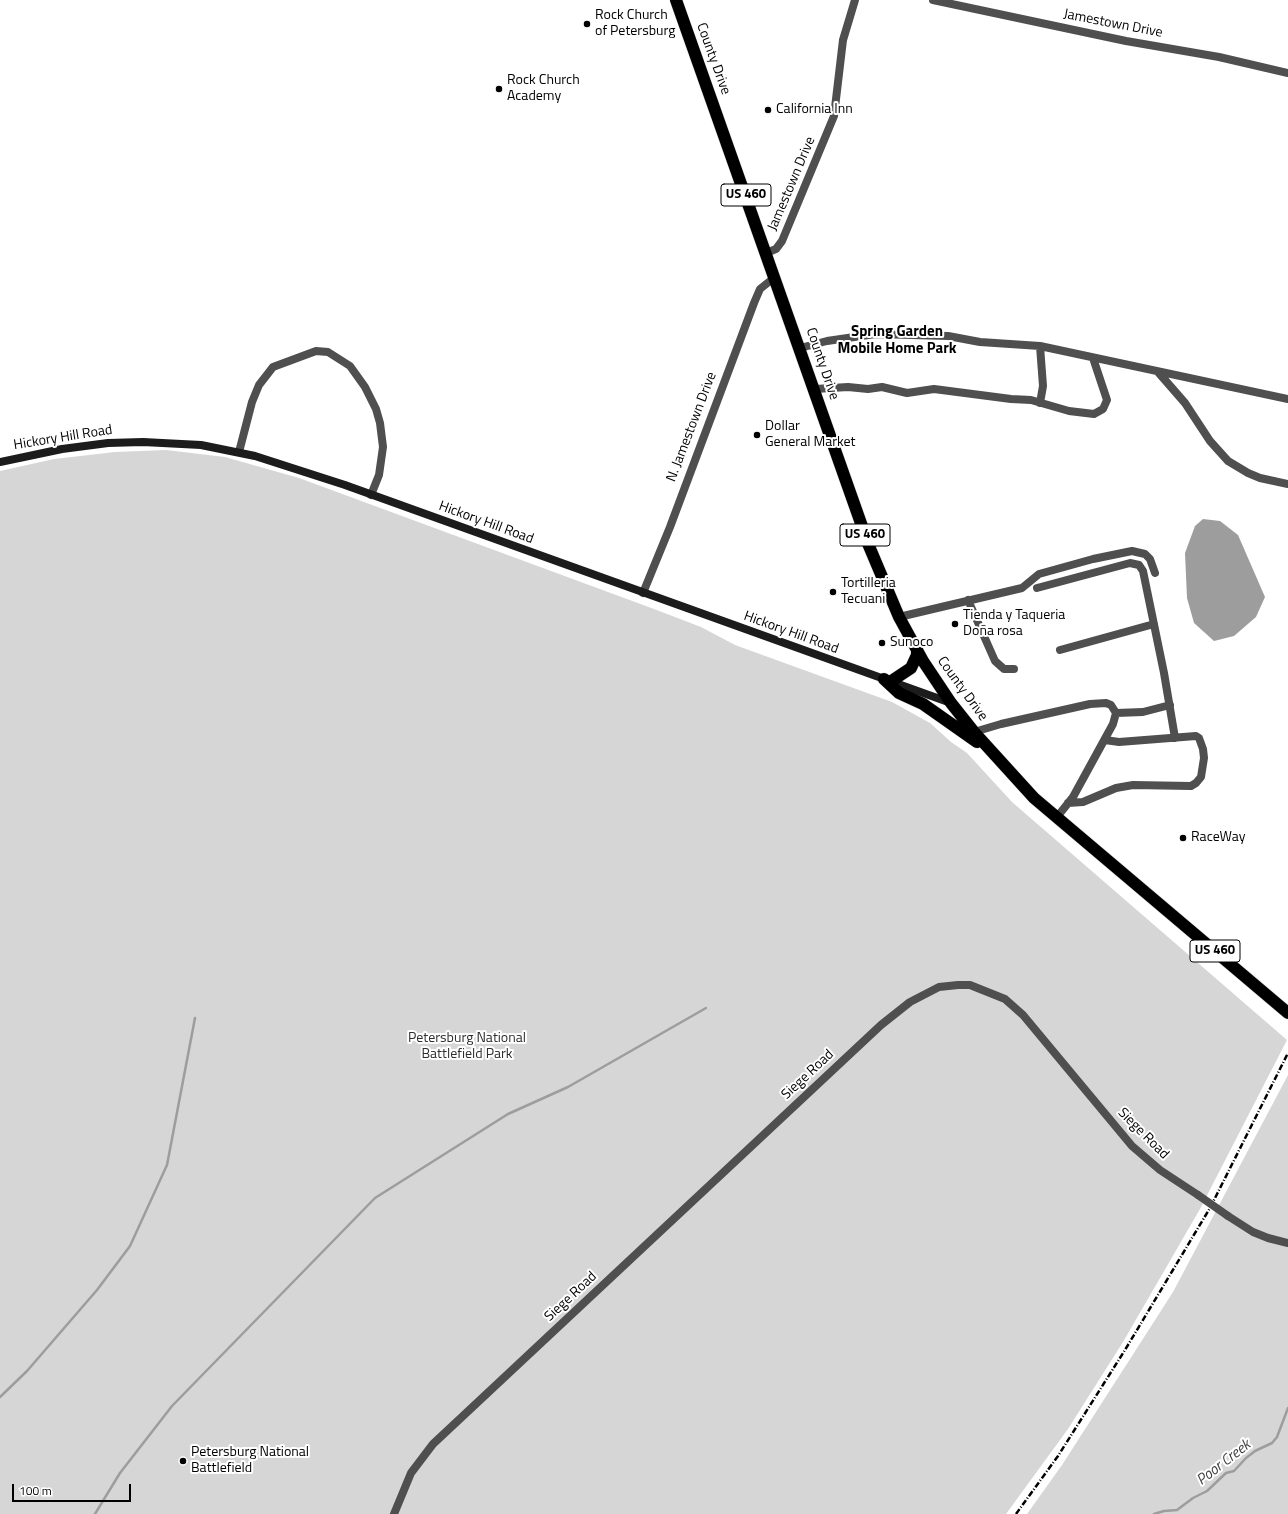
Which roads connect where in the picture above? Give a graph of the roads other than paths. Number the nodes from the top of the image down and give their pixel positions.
1 (676, 0) edge
2 (855, 0) edge
3 (933, 0) edge
4 (1288, 73) edge
5 (766, 253) junction
6 (775, 277) junction
7 (1040, 346) junction
8 (800, 348) junction
9 (1093, 358) junction
10 (1157, 372) junction
11 (815, 389) junction
12 (1288, 399) edge
13 (1040, 403) junction
14 (239, 452) junction
15 (0, 462) edge
16 (1288, 484) edge
17 (371, 495) junction
18 (1155, 573) dead end
19 (1037, 588) dead end
20 (643, 594) junction
21 (968, 600) junction
22 (899, 617) junction
23 (1154, 624) junction
24 (917, 650) junction
25 (1060, 650) dead end
26 (1014, 669) dead end
27 (887, 681) junction
28 (951, 703) junction
29 (1170, 705) junction
30 (1116, 713) junction
31 (974, 732) junction
32 (1174, 738) junction
33 (1105, 740) junction
34 (990, 751) junction
35 (1068, 803) junction
36 (1057, 817) junction
37 (1288, 1013) edge
38 (1288, 1243) edge
39 (394, 1514) edge

1 - 5 highway, County Drive / US 460
2 - 5 street, Jamestown Drive
3 - 4 street, Jamestown Drive
5 - 6 highway, County Drive / US 460
6 - 8 highway, County Drive / US 460
6 - 20 street, N. Jamestown Drive
7 - 8 street
7 - 9 street
7 - 13 street
8 - 11 highway, County Drive / US 460
9 - 10 street
9 - 13 street
10 - 12 street
10 - 16 street
11 - 13 street
11 - 22 highway, County Drive / US 460
14 - 15 street, Hickory Hill Road
14 - 17 street, Hickory Hill Road
14 - 17 street
17 - 20 street, Hickory Hill Road
18 - 21 street
19 - 23 street
20 - 27 street, Hickory Hill Road
21 - 22 street
21 - 26 street
22 - 24 highway, County Drive / US 460
23 - 25 street
23 - 29 street
24 - 27 highway
24 - 28 highway, County Drive / US 460
27 - 28 street, Hickory Hill Road
27 - 34 highway
28 - 31 highway, County Drive / US 460
29 - 30 street
29 - 32 street
30 - 31 street
30 - 33 street
31 - 34 highway, County Drive / US 460
32 - 33 street
32 - 35 street
33 - 35 street
34 - 36 highway, County Drive / US 460
35 - 36 street
36 - 37 highway, County Drive / US 460
38 - 39 street, Siege Road, bridge

